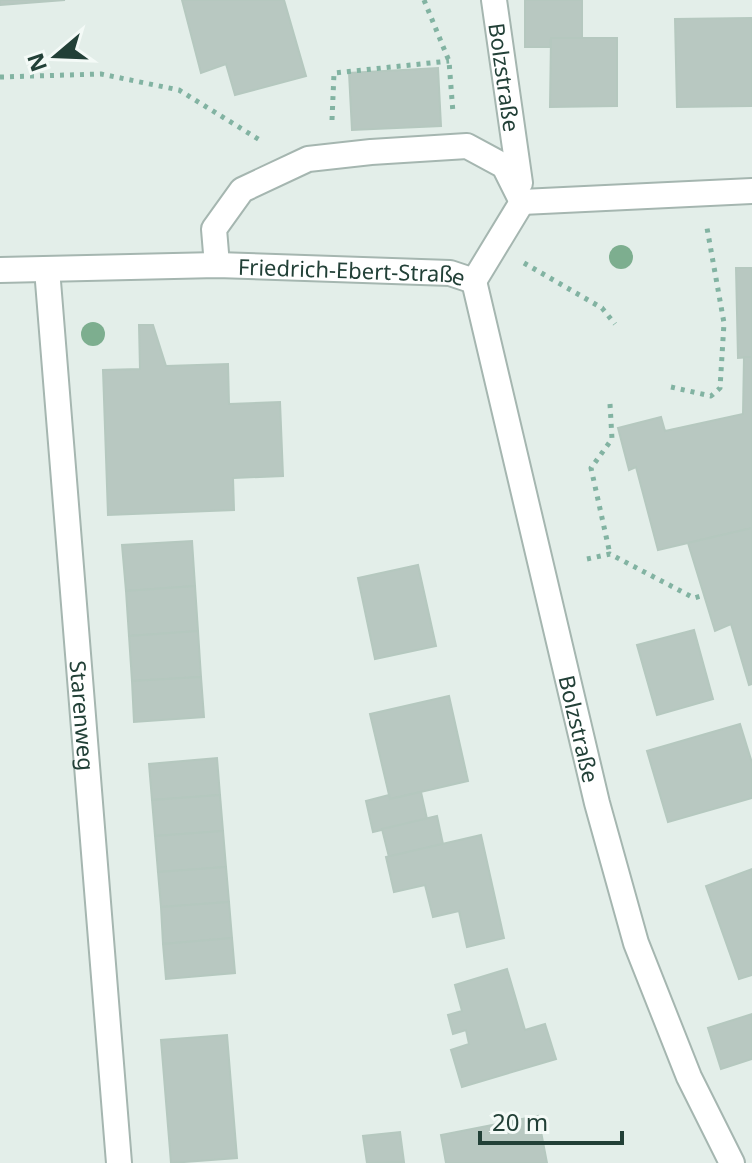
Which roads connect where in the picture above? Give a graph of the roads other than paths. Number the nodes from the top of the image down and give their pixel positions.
1 (494, 0) edge
2 (752, 191) edge
3 (522, 202) junction
4 (217, 265) junction
5 (47, 269) junction
6 (0, 270) edge
7 (474, 281) junction
8 (119, 1163) edge
9 (732, 1163) edge

1 - 3 street, Bolzstraße
2 - 3 street
3 - 4 street
3 - 7 street, Friedrich-Ebert-Straße
4 - 5 street, Friedrich-Ebert-Straße
4 - 7 street, Friedrich-Ebert-Straße
5 - 6 street, Friedrich-Ebert-Straße
5 - 8 street, Starenweg
7 - 9 street, Bolzstraße

